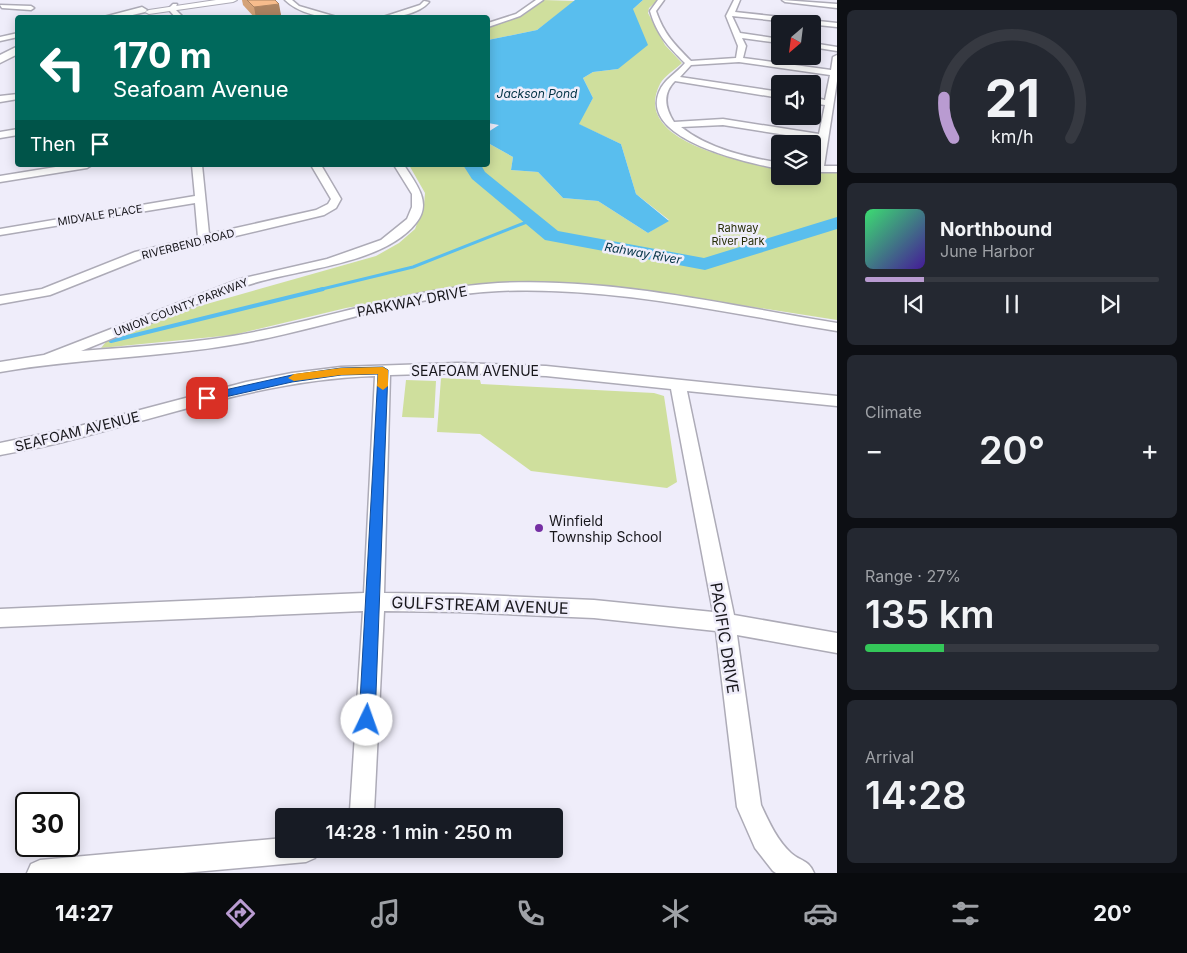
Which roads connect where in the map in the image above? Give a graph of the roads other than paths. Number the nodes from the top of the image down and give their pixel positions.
1 (13, 0) edge
2 (233, 0) edge
3 (288, 0) edge
4 (540, 0) edge
5 (662, 0) edge
6 (737, 0) edge
7 (785, 0) edge
8 (426, 2) dead end
9 (143, 5) edge
10 (1, 6) edge
11 (837, 6) edge
12 (173, 7) junction
13 (31, 8) dead end
14 (729, 13) junction
15 (119, 15) edge
16 (120, 15) edge
17 (179, 15) edge
18 (326, 15) edge
19 (393, 15) edge
20 (490, 24) edge
21 (837, 25) edge
22 (15, 36) edge
23 (738, 36) junction
24 (0, 39) edge
25 (771, 40) edge
26 (821, 46) edge
27 (837, 48) edge
28 (15, 51) edge
29 (837, 57) edge
30 (0, 60) edge
31 (739, 60) junction
32 (689, 63) junction
33 (835, 73) junction
34 (675, 79) junction
35 (771, 94) edge
36 (15, 96) edge
37 (0, 99) edge
38 (821, 102) edge
39 (830, 103) junction
40 (672, 125) junction
41 (15, 132) edge
42 (0, 134) edge
43 (824, 138) junction
44 (821, 148) edge
45 (771, 164) edge
46 (75, 167) edge
47 (197, 167) edge
48 (317, 167) edge
49 (400, 167) edge
50 (821, 169) edge
51 (837, 169) edge
52 (0, 179) edge
53 (199, 199) junction
54 (0, 232) edge
55 (204, 239) junction
56 (0, 300) edge
57 (837, 327) edge
58 (47, 359) junction
59 (0, 367) edge
60 (383, 370) junction
61 (678, 384) junction
62 (837, 402) edge
63 (2, 452) edge
64 (374, 602) junction
65 (0, 618) edge
66 (724, 623) junction
67 (837, 643) edge
68 (362, 808) edge
69 (275, 852) edge
70 (40, 873) edge
71 (801, 873) edge

1 - 10 street
2 - 12 street
3 - 18 street
4 - 20 street
5 - 32 street
6 - 14 street
7 - 11 street
8 - 19 street
9 - 12 street
9 - 15 main road
9 - 16 main road
10 - 13 street
12 - 17 street
14 - 21 street
14 - 23 street
22 - 24 street
23 - 25 street
23 - 31 street
26 - 27 street
28 - 30 main road
29 - 33 street
31 - 32 street
31 - 33 street
32 - 34 street
33 - 39 street
34 - 35 street
34 - 40 street
36 - 37 street
38 - 39 street
39 - 43 street
40 - 43 street
40 - 45 street
41 - 42 street
43 - 44 street
46 - 52 street
47 - 53 street
48 - 55 street, RIVERBEND ROAD
49 - 58 street, UNION COUNTY PARKWAY
50 - 51 street
53 - 54 street, MIDVALE PLACE
53 - 55 street
55 - 56 street, RIVERBEND ROAD
57 - 58 street, PARKWAY DRIVE
58 - 59 street, UNION COUNTY PARKWAY
60 - 61 street, SEAFOAM AVENUE
60 - 63 street, SEAFOAM AVENUE
60 - 64 street
61 - 62 street, SEAFOAM AVENUE
61 - 66 street, PACIFIC DRIVE
64 - 65 street, GULFSTREAM AVENUE
64 - 66 street, GULFSTREAM AVENUE
64 - 68 street
66 - 67 street, GULFSTREAM AVENUE
66 - 71 street, PACIFIC DRIVE
69 - 70 street

